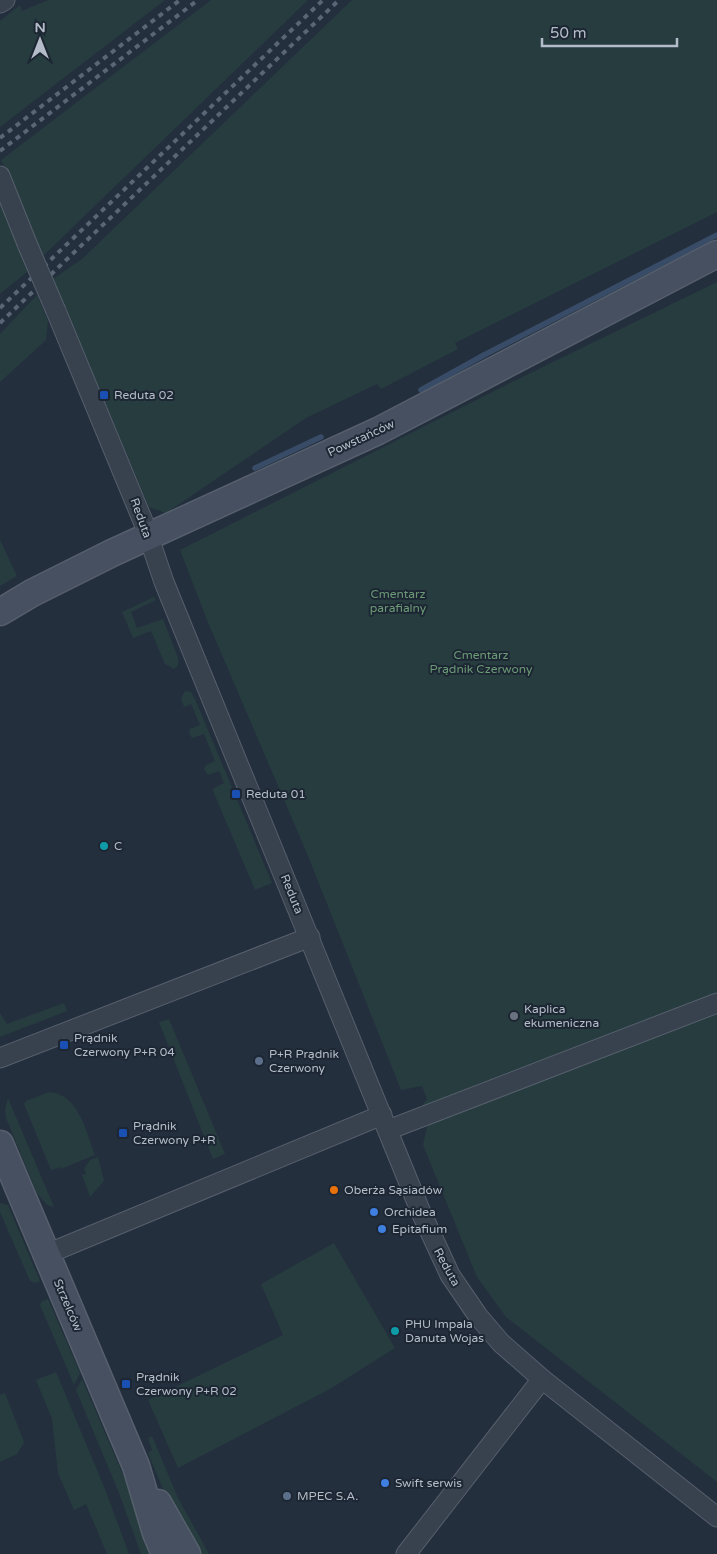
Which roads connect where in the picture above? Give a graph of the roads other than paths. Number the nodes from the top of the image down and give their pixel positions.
1 (5, 0) edge
2 (0, 3) edge
3 (2, 182) edge
4 (717, 254) edge
5 (148, 536) junction
6 (0, 612) edge
7 (310, 937) junction
8 (717, 1003) edge
9 (0, 1058) edge
10 (385, 1122) junction
11 (0, 1144) edge
12 (47, 1254) junction
13 (542, 1379) junction
14 (136, 1466) junction
15 (717, 1517) edge
16 (165, 1554) edge
17 (187, 1554) edge
18 (406, 1554) edge

1 - 2 street
3 - 5 street, Reduta, bridge
4 - 5 street, Powstańców
5 - 6 street, Powstańców
5 - 7 street, Reduta
7 - 9 street
7 - 10 street, Reduta
8 - 10 street
10 - 12 street
10 - 13 street, Reduta
11 - 12 street, Strzelców
12 - 14 street, Strzelców
13 - 15 street, Reduta
13 - 18 street
14 - 16 street, Strzelców
14 - 17 street, Strzelców

